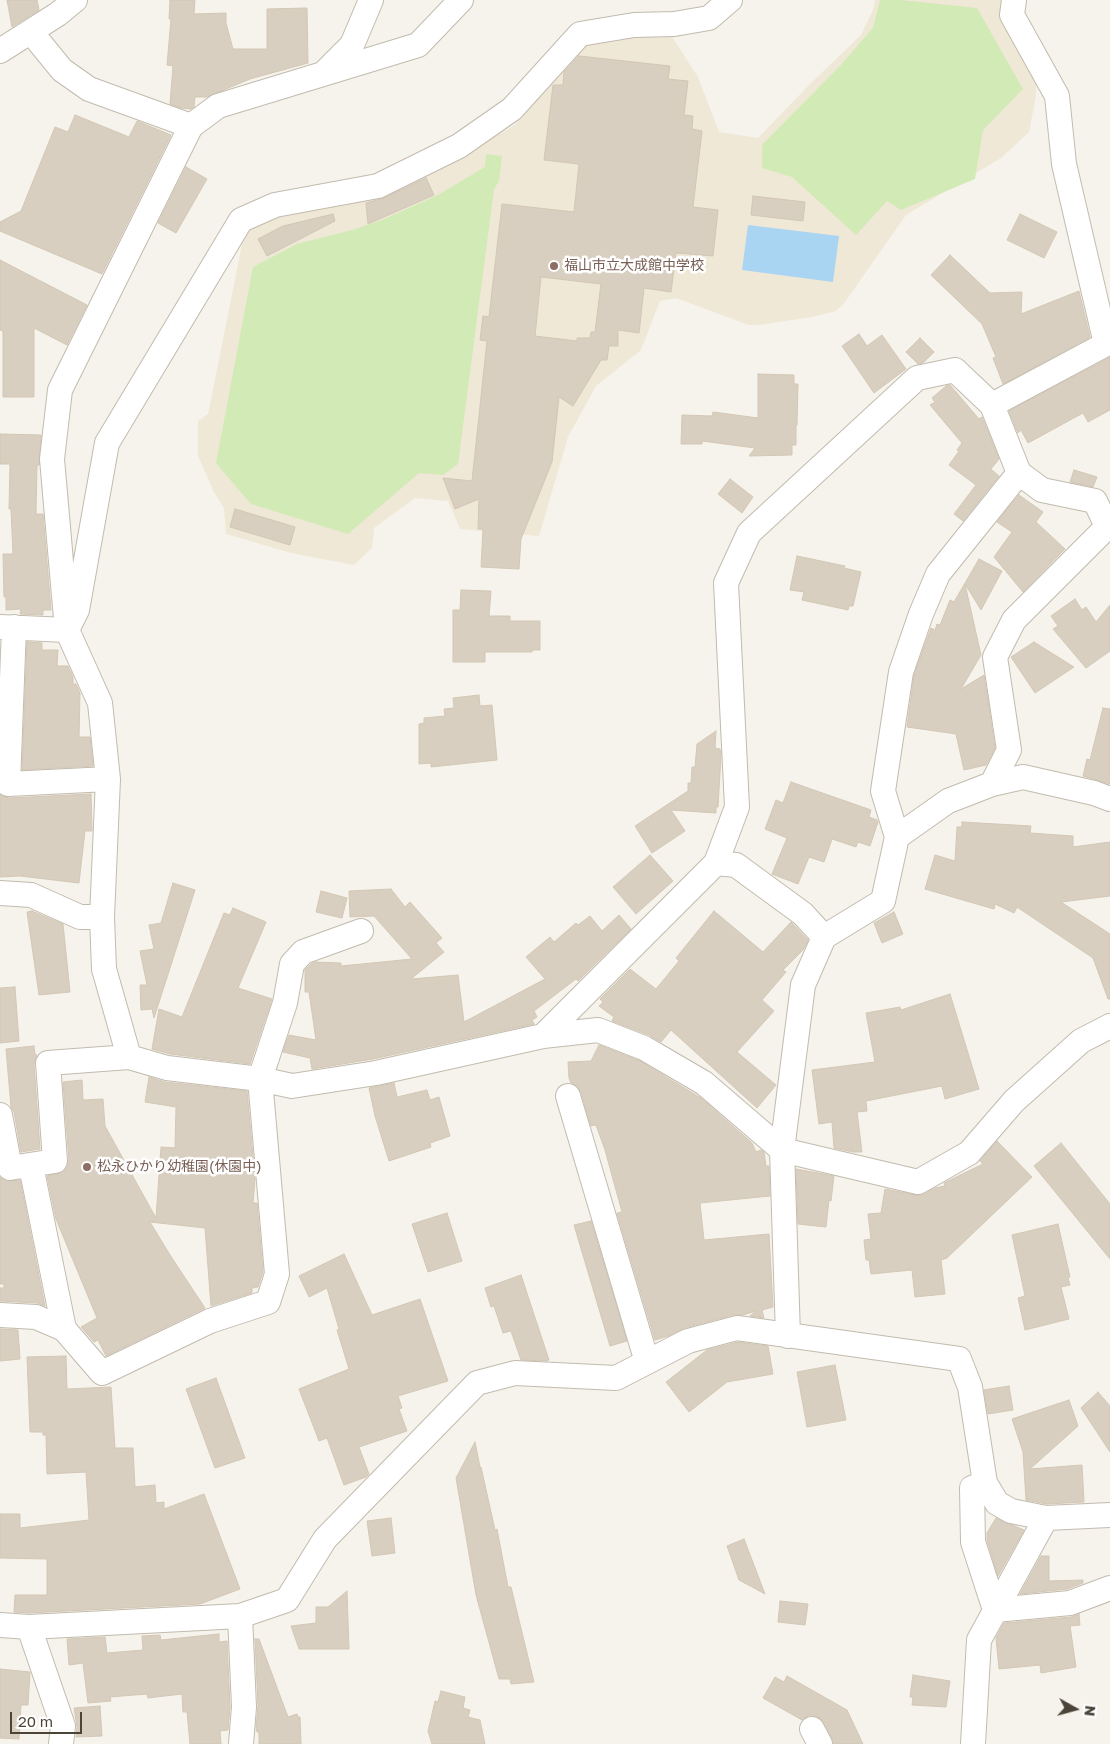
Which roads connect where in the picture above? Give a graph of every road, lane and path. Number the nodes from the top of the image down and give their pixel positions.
1 (75, 0) edge
2 (371, 0) edge
3 (461, 0) edge
4 (730, 0) edge
5 (1014, 0) edge
6 (30, 32) junction
7 (0, 51) edge
8 (323, 74) junction
9 (191, 126) junction
10 (992, 405) junction
11 (1019, 473) junction
12 (1108, 525) edge
13 (73, 577) junction
14 (7, 627) edge
15 (67, 630) junction
16 (108, 780) junction
17 (992, 784) junction
18 (1110, 799) edge
19 (897, 838) junction
20 (716, 863) junction
21 (0, 893) edge
22 (102, 916) junction
23 (361, 931) dead end
24 (824, 937) junction
25 (1110, 1026) edge
26 (544, 1036) junction
27 (129, 1057) junction
28 (260, 1079) junction
29 (568, 1096) dead end
30 (0, 1115) edge
31 (782, 1150) junction
32 (32, 1166) junction
33 (0, 1315) edge
34 (64, 1329) junction
35 (788, 1336) junction
36 (647, 1362) junction
37 (985, 1483) junction
38 (1110, 1515) edge
39 (1046, 1518) junction
40 (1110, 1588) edge
41 (995, 1610) junction
42 (240, 1616) junction
43 (0, 1625) edge
44 (29, 1627) junction
45 (62, 1744) edge
46 (241, 1744) edge
47 (973, 1744) edge

1 - 6 street
2 - 8 street
3 - 8 street
4 - 13 street
5 - 10 street
6 - 7 street
6 - 9 street
8 - 9 street
9 - 13 street
10 - 11 street
10 - 20 street
11 - 12 street
11 - 19 street
12 - 17 street
13 - 15 street
14 - 15 street
14 - 16 street
15 - 16 street
16 - 22 street
17 - 18 street
17 - 19 street
19 - 24 street
20 - 24 street
20 - 26 street
21 - 22 street
22 - 27 street
23 - 28 street
24 - 31 street
25 - 31 street
26 - 28 street
26 - 31 street
27 - 28 street
27 - 32 street
28 - 34 street
29 - 36 street
30 - 32 street
31 - 35 street
32 - 34 street
33 - 34 street
35 - 36 street
35 - 37 street
36 - 42 street
37 - 39 street
37 - 41 street
38 - 39 street
39 - 41 street
40 - 41 street
41 - 47 street
42 - 44 street
42 - 46 street
43 - 44 street
44 - 45 street

